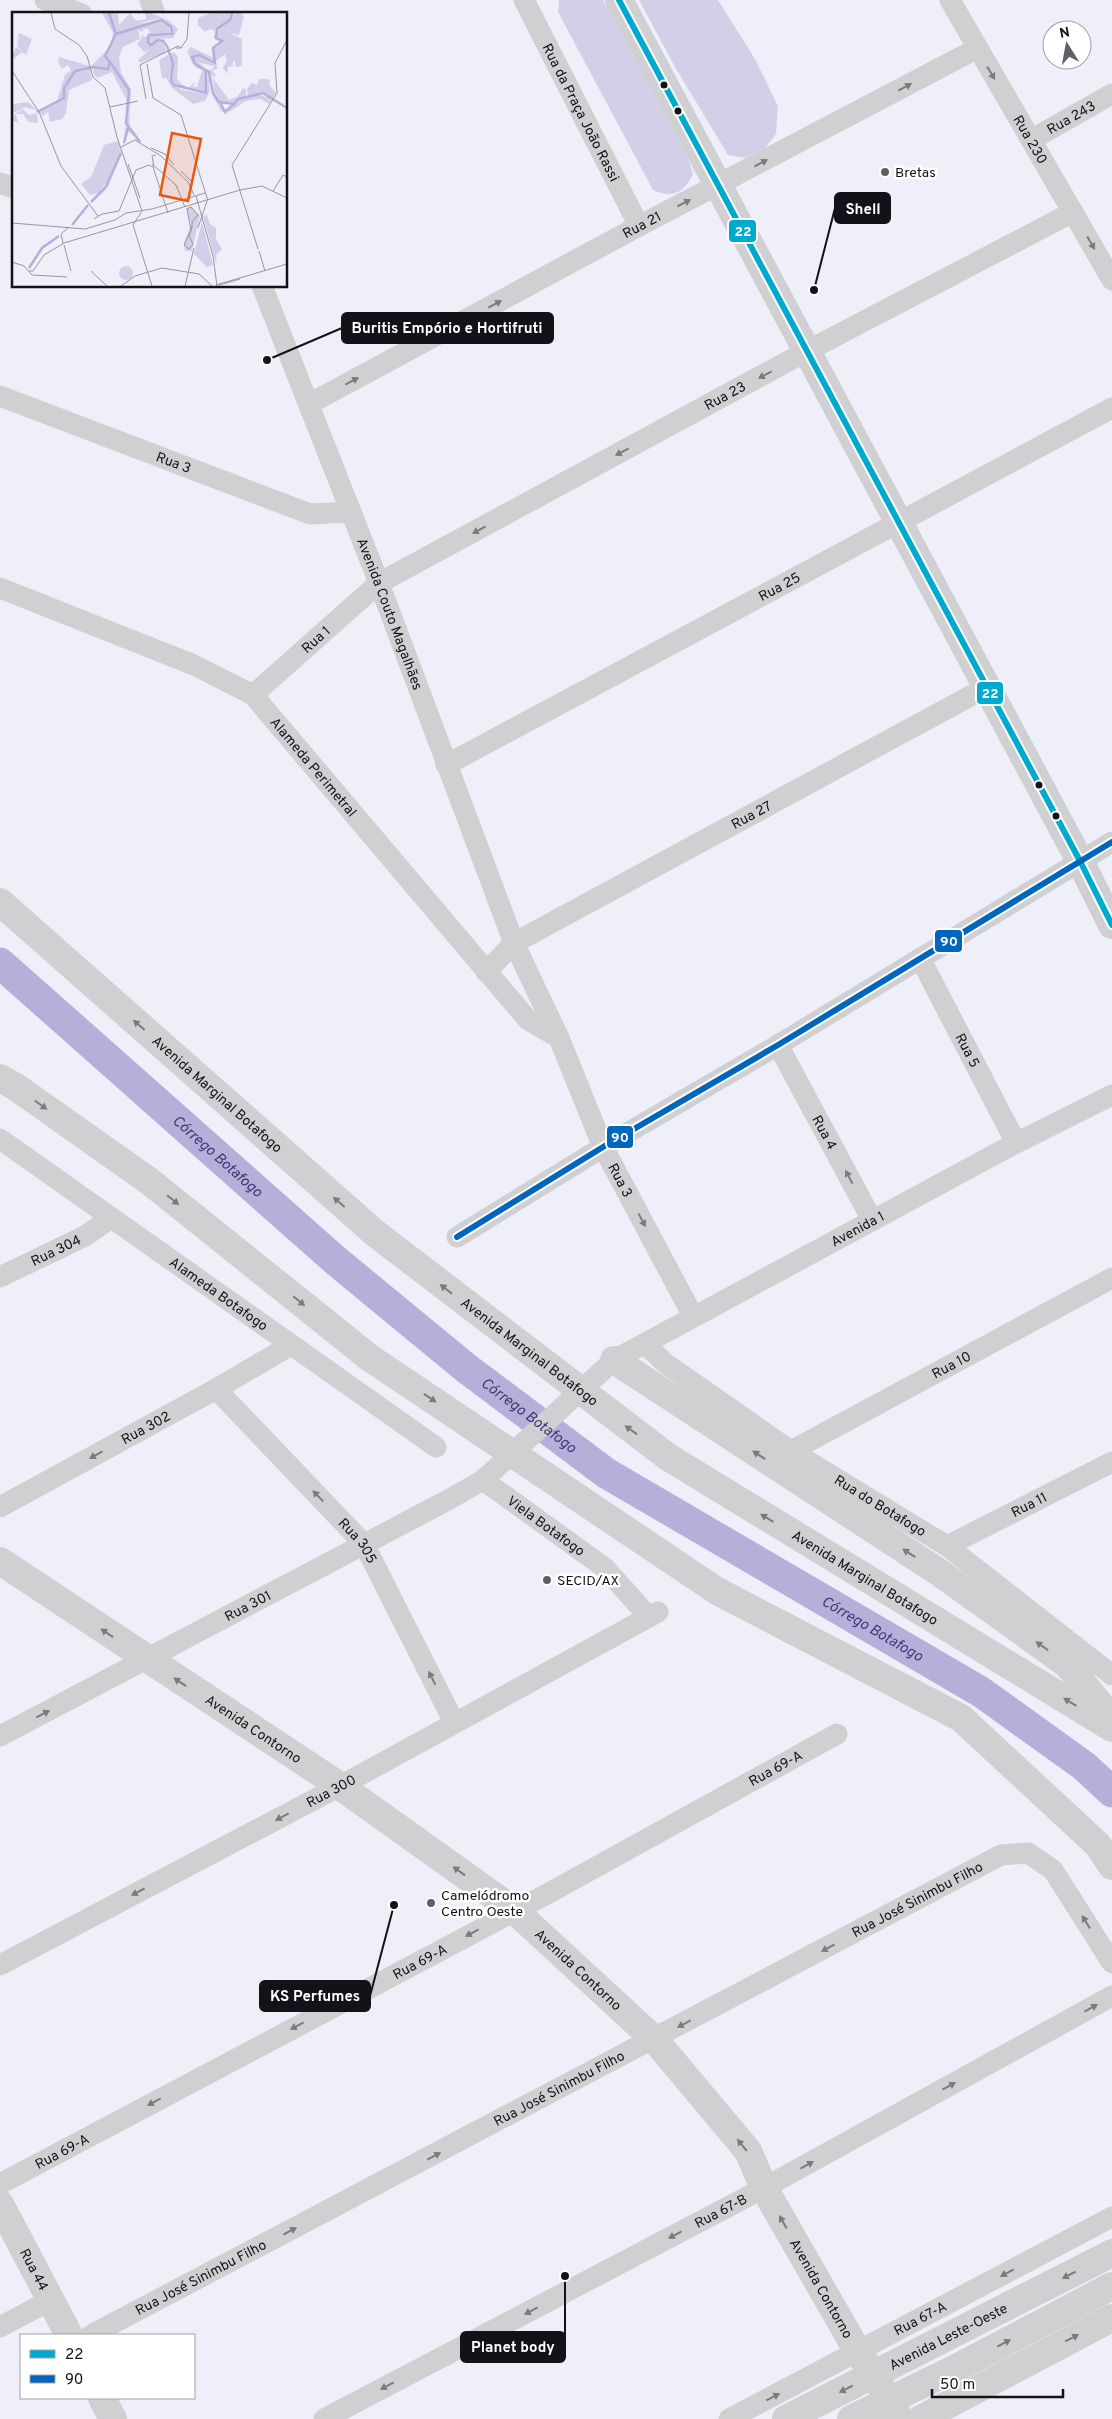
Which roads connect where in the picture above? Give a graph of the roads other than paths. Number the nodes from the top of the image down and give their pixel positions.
1 (45, 0) edge
2 (150, 0) edge
3 (524, 0) edge
4 (619, 0) edge
5 (950, 0) edge
6 (77, 12) edge
7 (154, 12) edge
8 (976, 49) junction
9 (1112, 94) edge
10 (1031, 140) junction
11 (0, 183) edge
12 (718, 186) junction
13 (12, 187) edge
14 (1073, 212) junction
15 (639, 226) junction
16 (1112, 280) edge
17 (263, 288) edge
18 (807, 351) junction
19 (0, 396) edge
20 (309, 404) junction
21 (1112, 408) edge
22 (351, 512) junction
23 (899, 523) junction
24 (379, 583) junction
25 (0, 588) edge
26 (987, 687) junction
27 (252, 695) junction
28 (446, 765) junction
29 (1112, 842) edge
30 (1080, 861) junction
31 (1, 902) edge
32 (1112, 925) edge
33 (514, 943) junction
34 (920, 958) junction
35 (486, 972) junction
36 (559, 1038) junction
37 (778, 1045) junction
38 (0, 1078) edge
39 (1112, 1095) edge
40 (0, 1139) edge
41 (1016, 1143) junction
42 (602, 1147) junction
43 (111, 1218) junction
44 (872, 1220) junction
45 (457, 1237) dead end
46 (0, 1277) edge
47 (1112, 1278) edge
48 (693, 1316) junction
49 (645, 1344) junction
50 (291, 1345) junction
51 (610, 1364) junction
52 (216, 1389) junction
53 (436, 1448) dead end
54 (791, 1451) junction
55 (1112, 1462) edge
56 (488, 1475) junction
57 (0, 1507) edge
58 (364, 1544) junction
59 (947, 1546) junction
60 (0, 1561) edge
61 (654, 1614) joint
62 (1103, 1655) edge
63 (147, 1660) junction
64 (1112, 1675) edge
65 (1112, 1719) edge
66 (454, 1722) junction
67 (1112, 1728) edge
68 (837, 1734) dead end
69 (0, 1736) edge
70 (340, 1786) junction
71 (1112, 1866) edge
72 (515, 1911) junction
73 (1112, 1963) edge
74 (0, 1964) edge
75 (1112, 1996) edge
76 (655, 2040) junction
77 (0, 2184) edge
78 (764, 2188) junction
79 (0, 2204) edge
80 (1112, 2218) edge
81 (1112, 2253) edge
82 (1112, 2286) edge
83 (50, 2300) junction
84 (1112, 2318) edge
85 (0, 2327) edge
86 (68, 2334) edge
87 (94, 2334) edge
88 (858, 2352) junction
89 (962, 2365) junction
90 (1016, 2367) junction
91 (874, 2375) junction
92 (806, 2394) junction
93 (103, 2399) edge
94 (894, 2409) edge
95 (113, 2419) edge
96 (324, 2419) edge
97 (730, 2419) edge
98 (786, 2419) edge
99 (851, 2419) edge
100 (921, 2419) edge

1 - 6 street
2 - 7 street
3 - 15 street, Rua da Praça João Rassi
4 - 12 main road
5 - 8 street, Rua 230
8 -> 10 street, Rua 230
12 -> 8 street, Rua 21
9 - 10 street, Rua 243
10 - 14 street, Rua 230
11 - 13 street
15 -> 12 street, Rua 21
12 - 18 main road
14 -> 16 street, Rua 230
14 - 18 street, Rua 23
20 -> 15 street, Rua 21
17 - 20 street, Avenida Couto Magalhães
18 - 23 main road
18 -> 24 street, Rua 23
19 - 22 street, Rua 3
20 - 22 street, Avenida Couto Magalhães
21 - 23 street, Rua 25
22 - 24 street, Avenida Couto Magalhães
23 - 26 main road
23 - 28 street, Rua 25
24 - 27 street, Rua 1
24 - 28 street, Avenida Couto Magalhães
25 - 27 street, Alameda Perimetral
26 - 30 main road
26 - 33 street, Rua 27
27 - 35 street, Alameda Perimetral
28 - 33 street, Avenida Couto Magalhães
29 - 30 street
30 - 32 main road
30 - 34 street
67 -> 31 main road, Avenida Marginal Botafogo
33 - 35 street
33 - 36 street, Avenida Couto Magalhães
34 - 37 street
34 - 41 street, Rua 5
35 - 36 street, Alameda Perimetral
36 - 42 street, Rua 3
37 - 42 street
44 -> 37 street, Rua 4
38 -> 71 main road
39 - 41 street, Avenida 1
40 - 43 street, Alameda Botafogo
41 - 44 street, Avenida 1
42 - 45 street
42 -> 48 street, Rua 3
43 - 46 street, Rua 304
43 - 50 street, Alameda Botafogo
44 - 48 street, Avenida 1
47 - 54 street, Rua 10
48 - 49 street, Avenida 1
49 - 51 street, Avenida 1
49 - 54 street, Rua do Botafogo
50 - 52 street, Rua 302
50 - 53 street, Alameda Botafogo
51 - 56 street, Avenida 1
65 -> 51 main road
52 -> 57 street, Rua 302
58 -> 52 street, Rua 305
54 - 59 street, Rua do Botafogo
55 - 59 street, Rua 11
56 - 58 street, Rua 301
56 - 61 street, Viela Botafogo
58 - 63 street, Rua 301
66 -> 58 street, Rua 305
59 - 62 street, Rua do Botafogo
63 -> 60 main road, Avenida Contorno
61 - 66 street, Rua 300
62 - 64 street, Rua do Botafogo
69 -> 63 street, Rua 301
70 -> 63 main road, Avenida Contorno
66 - 70 street, Rua 300
68 - 72 street, Rua 69-A
72 -> 70 main road, Avenida Contorno
70 -> 74 street, Rua 300
72 - 76 main road, Avenida Contorno
72 -> 77 street, Rua 69-A
73 -> 76 street, Rua José Sinimbu Filho
78 -> 75 street, Rua 67-B
78 -> 76 main road, Avenida Contorno
87 -> 76 street, Rua José Sinimbu Filho
88 -> 78 main road, Avenida Contorno
78 -> 96 street, Rua 67-B
79 - 83 main road, Rua 44
80 -> 88 street, Rua 67-A
81 -> 91 main road, Avenida Leste-Oeste
89 -> 82 main road
83 - 85 street
83 - 86 main road, Rua 44
90 -> 84 main road
88 - 91 main road, Avenida Contorno
88 - 92 street, Rua 67-A
89 - 90 main road
89 - 94 main road
90 - 100 main road
91 -> 92 main road, Avenida Leste-Oeste
91 - 94 main road, Avenida Contorno
97 -> 92 street, Rua 67-A
92 - 98 main road, Avenida Leste-Oeste
93 - 95 main road
94 - 99 main road

